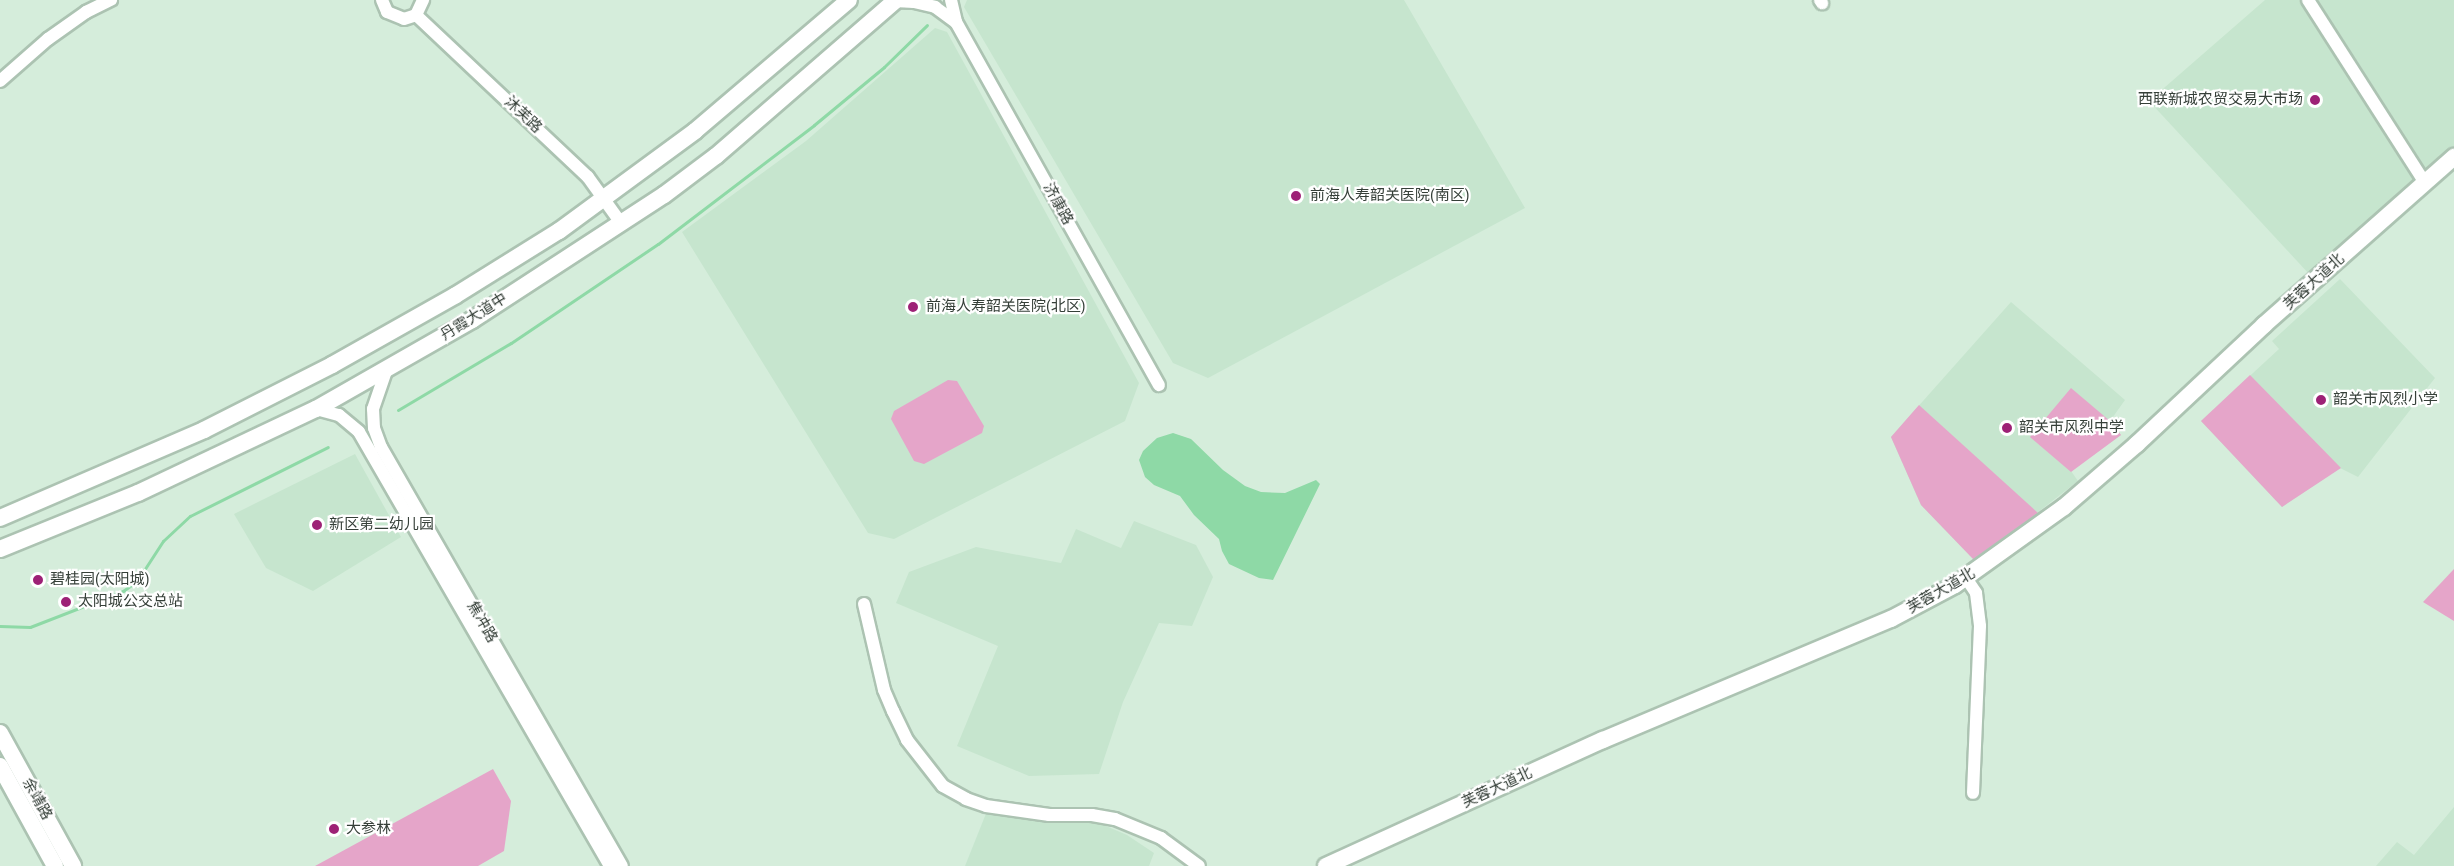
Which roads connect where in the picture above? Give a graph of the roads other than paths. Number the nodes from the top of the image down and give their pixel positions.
1 (111, 0) edge
2 (382, 0) edge
3 (423, 0) edge
4 (849, 0) edge
5 (951, 0) edge
6 (2308, 0) edge
7 (895, 1) edge
8 (416, 15) junction
9 (956, 22) junction
10 (0, 81) edge
11 (2454, 157) edge
12 (2425, 183) junction
13 (604, 197) junction
14 (621, 223) junction
15 (386, 371) junction
16 (1159, 385) dead end
17 (316, 409) junction
18 (0, 518) edge
19 (0, 549) edge
20 (1966, 578) junction
21 (864, 603) dead end
22 (0, 733) edge
23 (0, 766) edge
24 (1973, 793) dead end
25 (55, 866) edge
26 (73, 866) edge
27 (610, 866) edge
28 (622, 866) edge
29 (1199, 866) edge
30 (1326, 866) edge

1 - 10 street
2 - 8 street
3 - 8 street
4 - 13 main road, 丹霞大道中
5 - 9 street, 济康路
6 - 12 street
7 - 9 street, 济康路
7 - 14 main road, 丹霞大道中
8 - 13 street, 沐芙路
9 - 16 street, 济康路
11 - 12 main road, 芙蓉大道北
12 - 20 main road, 芙蓉大道北
13 - 14 street, 沐芙路
13 - 18 main road, 丹霞大道中
14 - 15 main road, 丹霞大道中
15 - 17 main road, 丹霞大道中
15 - 28 street, 焦冲路
17 - 19 main road, 丹霞大道中
17 - 27 street, 焦冲路
20 - 24 street
20 - 30 main road, 芙蓉大道北
21 - 29 street
22 - 26 main road, 余靖路
23 - 25 main road, 余靖路

